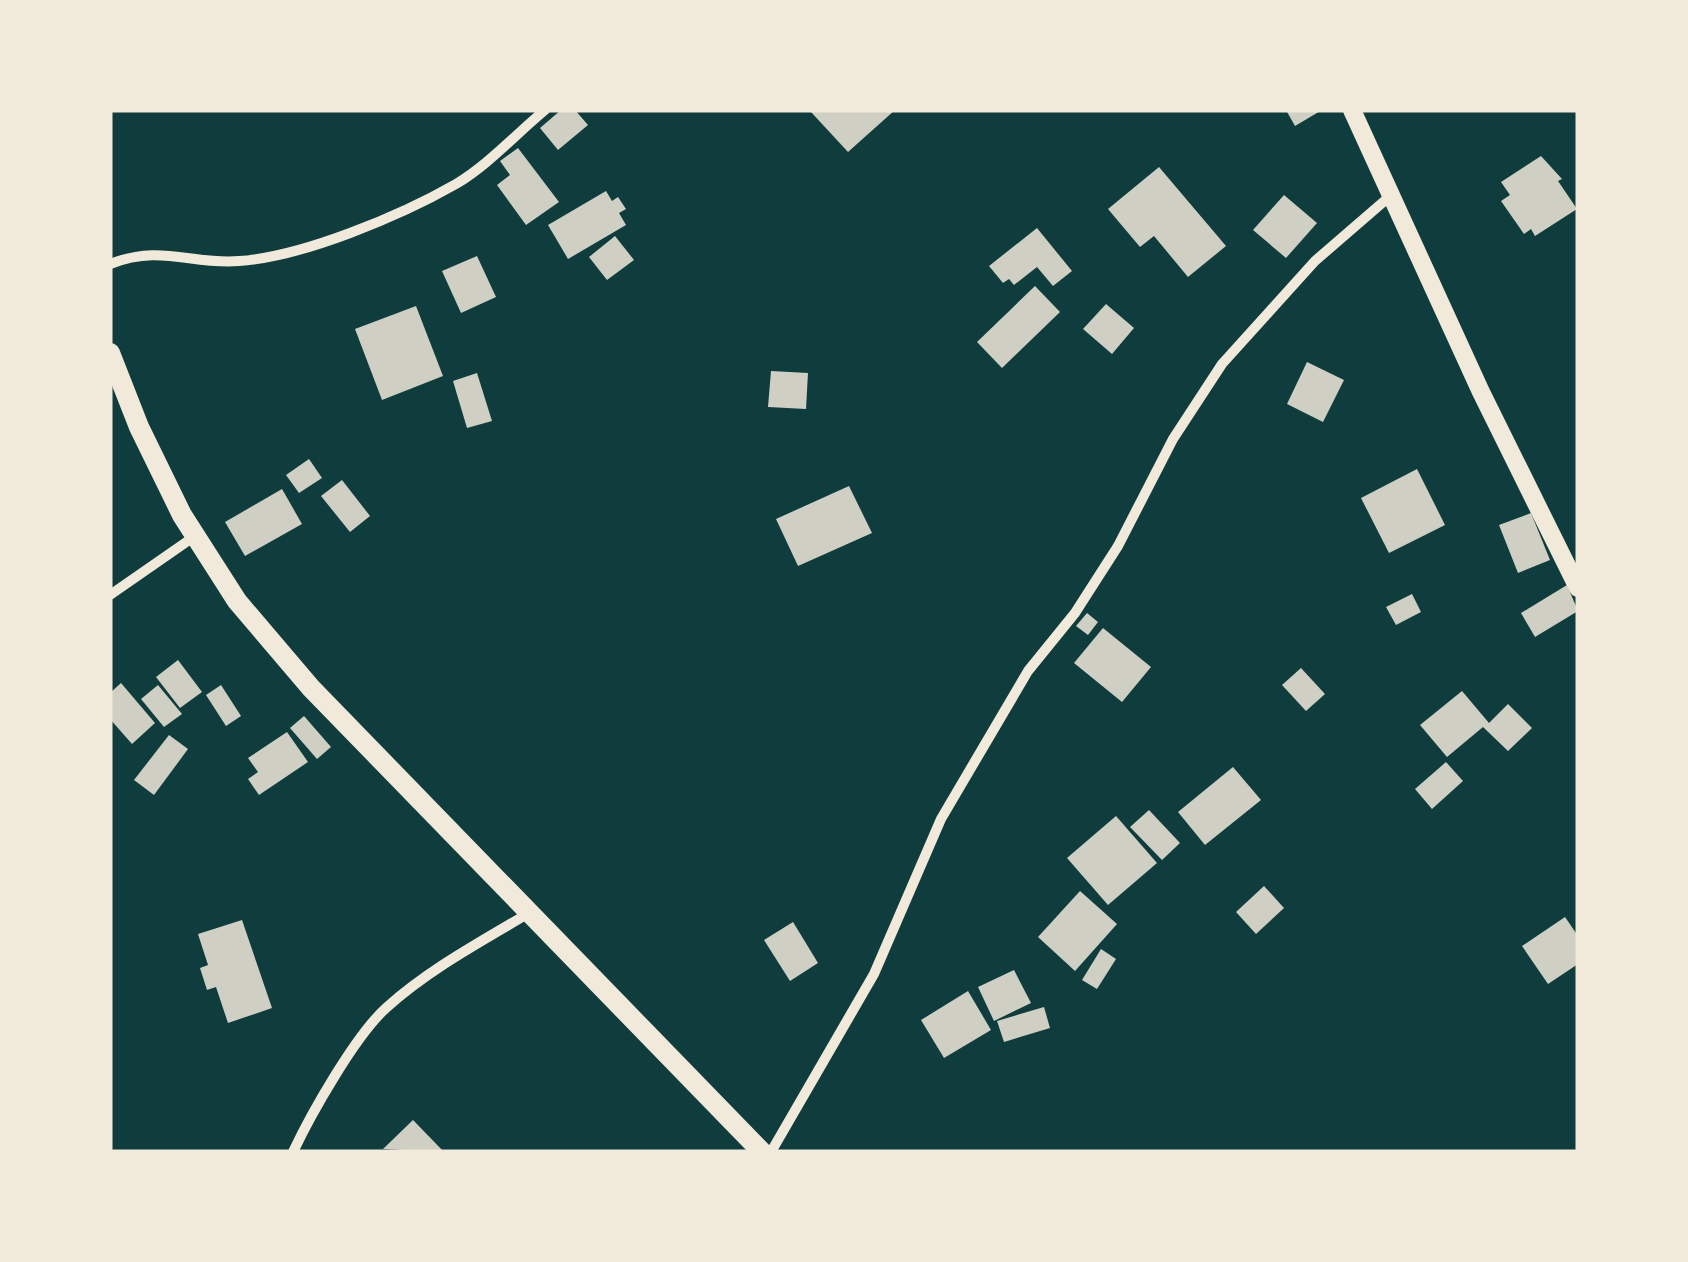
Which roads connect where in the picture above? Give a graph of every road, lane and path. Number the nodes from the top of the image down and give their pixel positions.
1 (544, 110) edge
2 (1352, 110) edge
3 (1389, 197) junction
4 (110, 264) edge
5 (110, 353) edge
6 (195, 536) junction
7 (1578, 588) edge
8 (110, 595) edge
9 (530, 912) junction
10 (292, 1152) edge
11 (762, 1152) edge
12 (771, 1152) edge

1 - 4 street
2 - 3 street
3 - 7 street
3 - 12 street
5 - 6 main road
6 - 8 street
6 - 9 main road
9 - 10 street
9 - 11 main road

